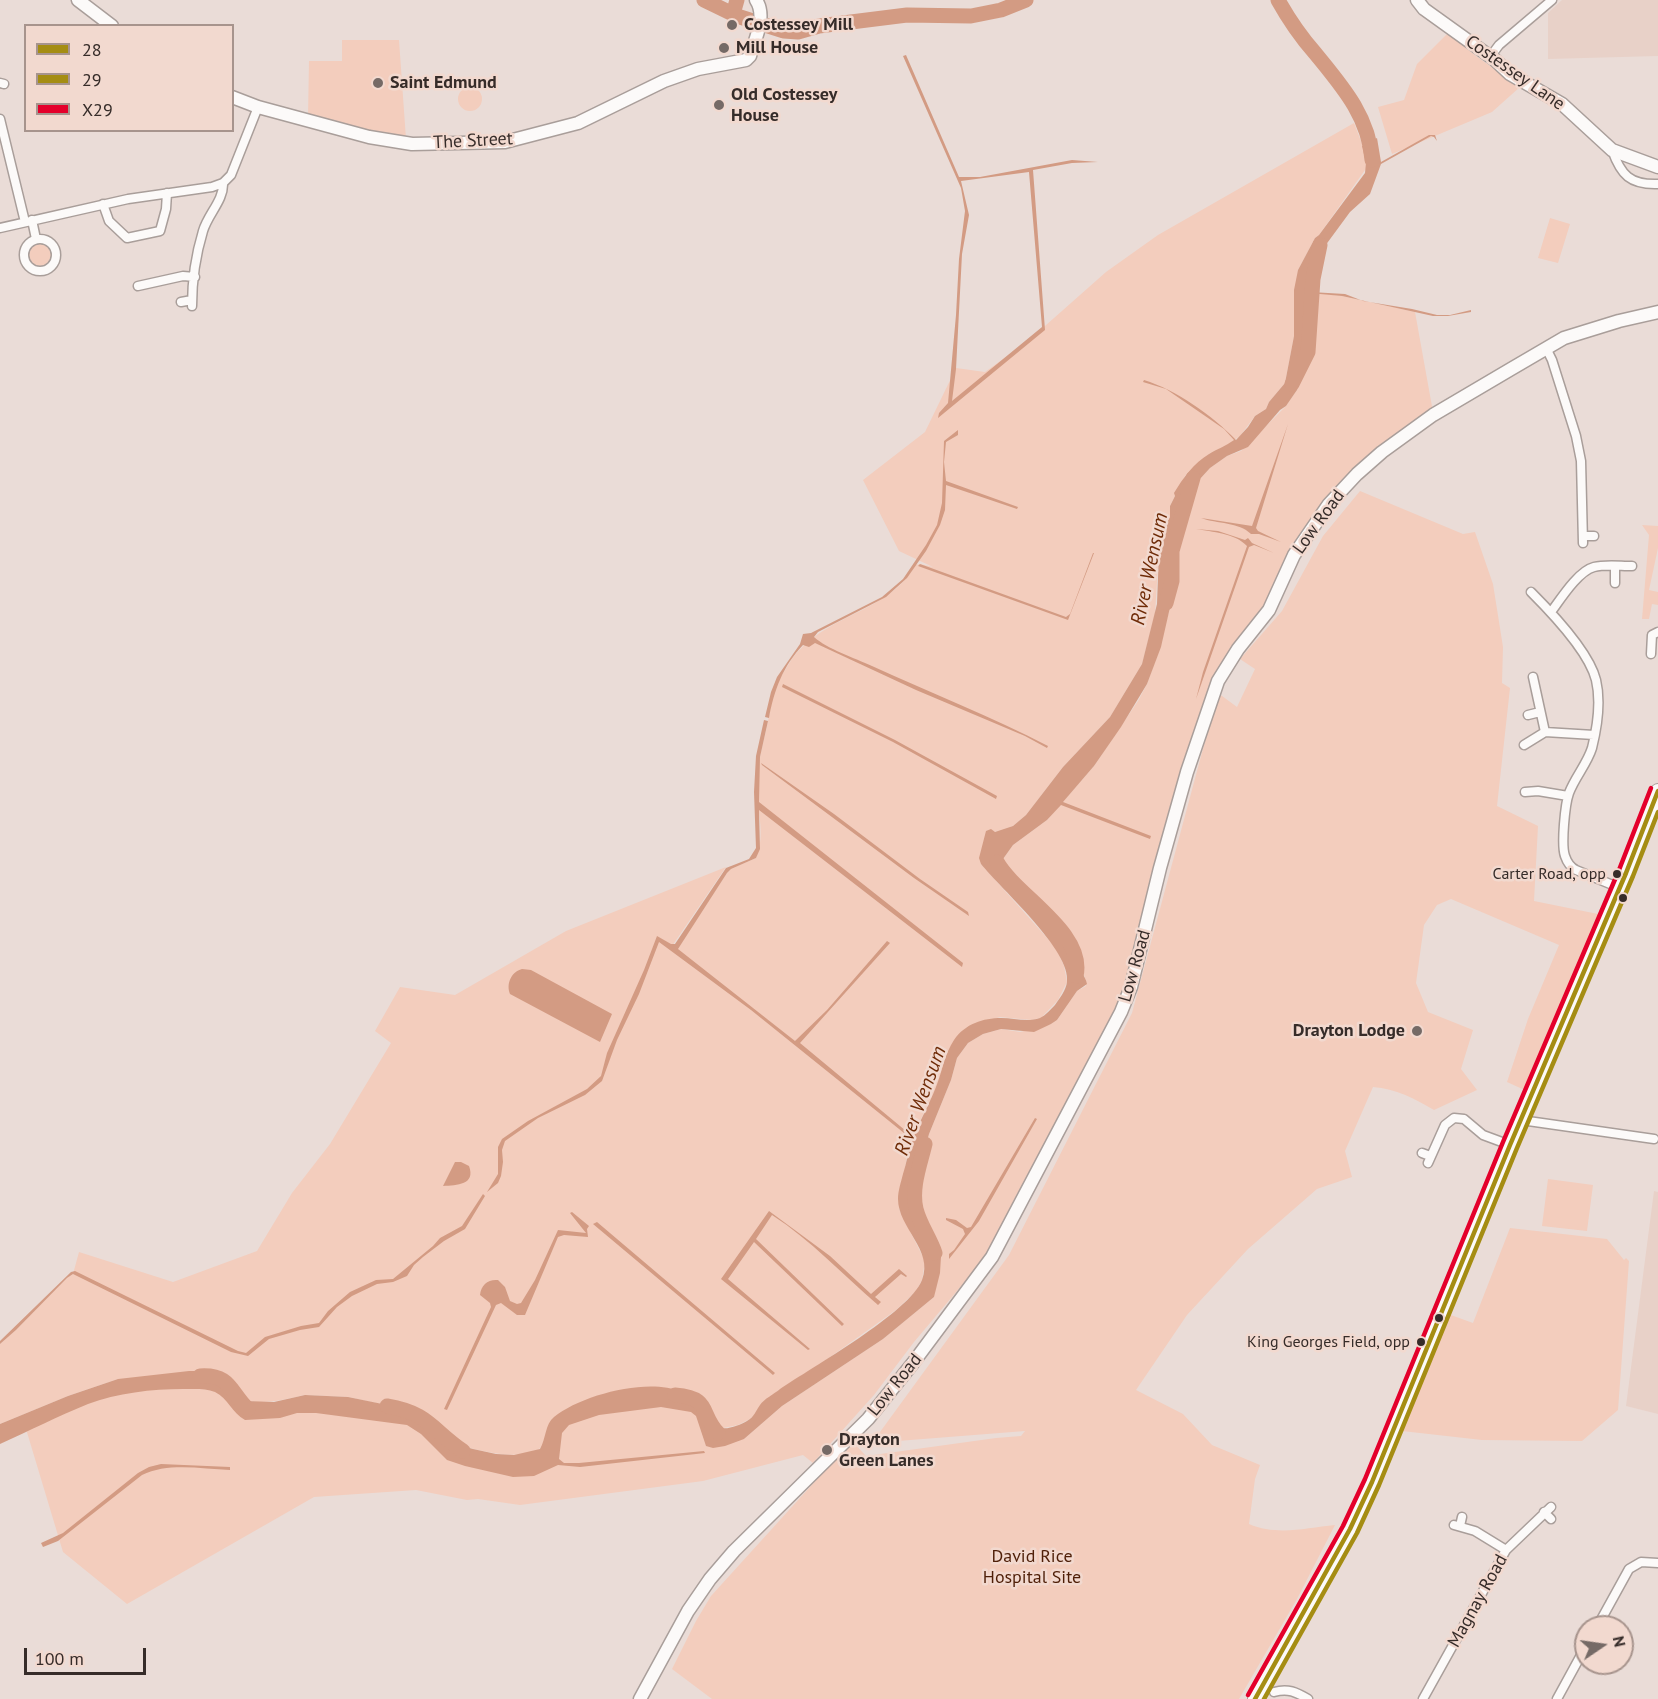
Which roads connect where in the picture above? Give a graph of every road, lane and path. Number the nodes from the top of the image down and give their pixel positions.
1 (78, 0) edge
2 (1417, 0) edge
3 (1552, 0) edge
4 (759, 6) edge
5 (109, 24) edge
6 (1490, 57) junction
7 (234, 98) edge
8 (258, 107) junction
9 (0, 119) edge
10 (1612, 150) junction
11 (1658, 167) edge
12 (223, 183) junction
13 (1658, 184) edge
14 (167, 193) junction
15 (103, 204) junction
16 (29, 221) junction
17 (0, 228) edge
18 (36, 239) dead end
19 (195, 277) junction
20 (138, 286) dead end
21 (181, 302) dead end
22 (1658, 312) edge
23 (1546, 348) junction
24 (1594, 536) dead end
25 (1615, 566) junction
26 (1632, 566) dead end
27 (1616, 583) dead end
28 (1532, 592) dead end
29 (1551, 612) junction
30 (1658, 632) edge
31 (1651, 654) dead end
32 (1533, 677) dead end
33 (1540, 712) junction
34 (1528, 715) dead end
35 (1545, 732) junction
36 (1594, 735) junction
37 (1524, 745) dead end
38 (1658, 790) edge
39 (1525, 792) dead end
40 (1568, 796) junction
41 (1654, 812) edge
42 (1620, 888) junction
43 (1521, 1120) junction
44 (1654, 1139) dead end
45 (1510, 1145) junction
46 (1427, 1157) dead end
47 (1551, 1519) dead end
48 (1459, 1522) dead end
49 (1506, 1550) junction
50 (1658, 1563) edge
51 (1604, 1615) edge
52 (1574, 1668) edge
53 (1272, 1692) edge
54 (640, 1699) edge
55 (1255, 1699) edge
56 (1308, 1699) edge
57 (1423, 1699) edge
58 (1557, 1699) edge

1 - 5 street
2 - 6 street, Costessey Lane
3 - 6 street
4 - 8 street, The Street
6 - 10 street, Costessey Lane
7 - 8 street, The Street
8 - 12 street
9 - 16 street
10 - 11 street, Costessey Lane
10 - 13 street, Costessey Lane
12 - 14 street
12 - 19 street
14 - 15 street
14 - 15 street
15 - 16 street
16 - 17 street
16 - 18 street
19 - 20 street
19 - 21 street
22 - 23 street, Low Road
23 - 24 street
23 - 54 street, Low Road
25 - 26 street
25 - 27 street
25 - 29 street
28 - 29 street
29 - 36 street
30 - 31 street
32 - 33 street
33 - 34 street
33 - 35 street
35 - 36 street
35 - 37 street
36 - 40 street
38 - 41 main road
39 - 40 street
40 - 42 street
41 - 42 main road
42 - 43 main road
43 - 44 street
43 - 45 main road
45 - 46 street
45 - 53 main road
47 - 49 street, Magnay Road
48 - 49 street
49 - 57 street, Magnay Road
50 - 51 street
52 - 58 street
53 - 55 main road
53 - 56 street

